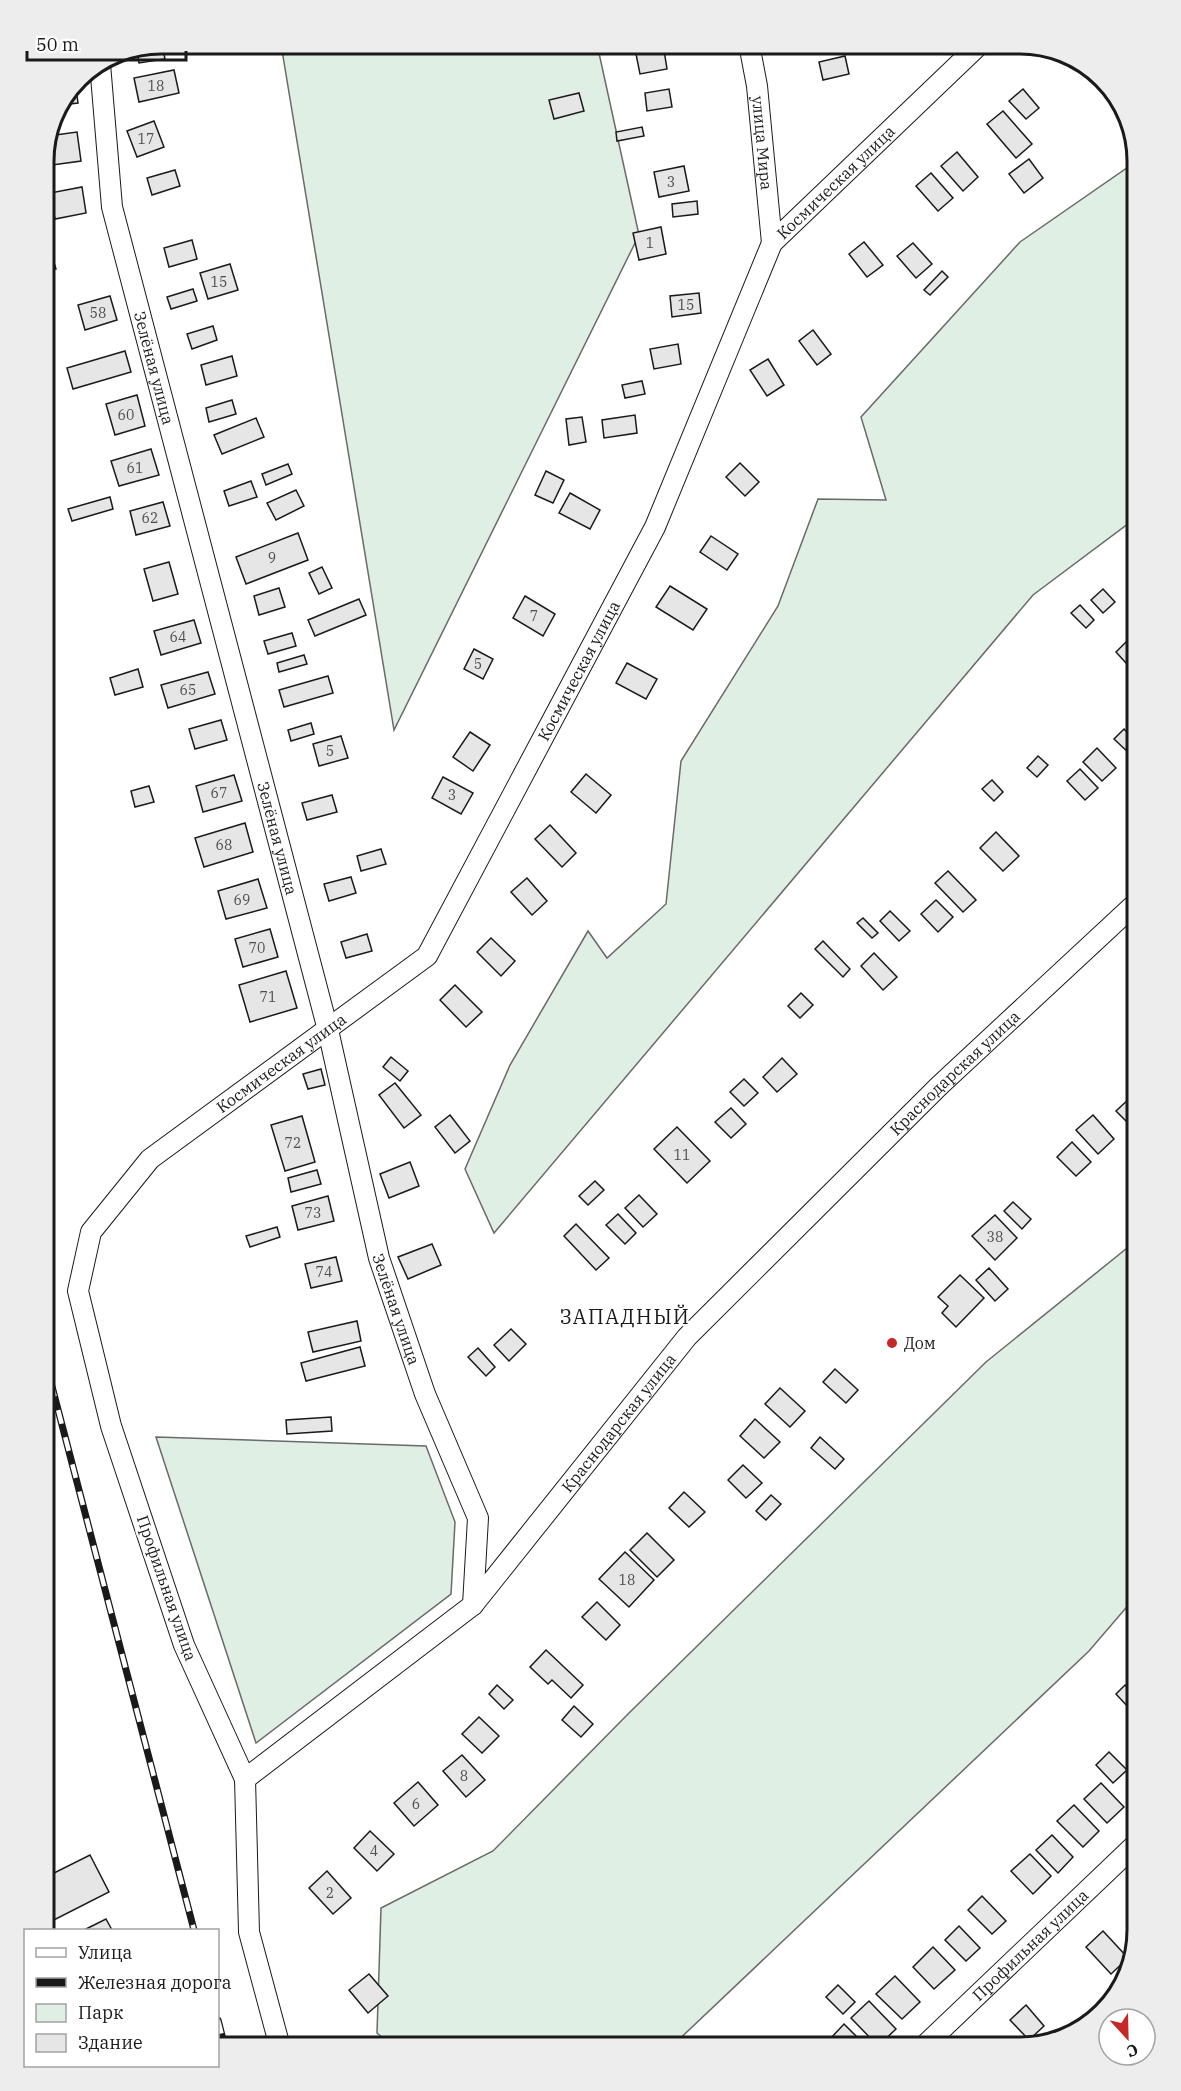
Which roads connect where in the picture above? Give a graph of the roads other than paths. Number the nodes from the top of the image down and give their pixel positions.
1 (751, 54) edge
2 (970, 54) edge
3 (101, 73) edge
4 (772, 243) junction
5 (1127, 911) edge
6 (328, 1030) junction
7 (91, 1232) joint
8 (473, 1605) junction
9 (245, 1779) junction
10 (1127, 1853) edge
11 (277, 2037) edge
12 (934, 2037) edge

1 - 4 street, улица Мира
2 - 4 street, Космическая улица
3 - 6 street, Зелёная улица
4 - 6 street, Космическая улица
5 - 8 street, Краснодарская улица
6 - 7 street, Космическая улица
6 - 8 street, Зелёная улица
7 - 9 street, Профильная улица
8 - 9 street, Краснодарская улица
9 - 11 street, Профильная улица
10 - 12 street, Профильная улица

